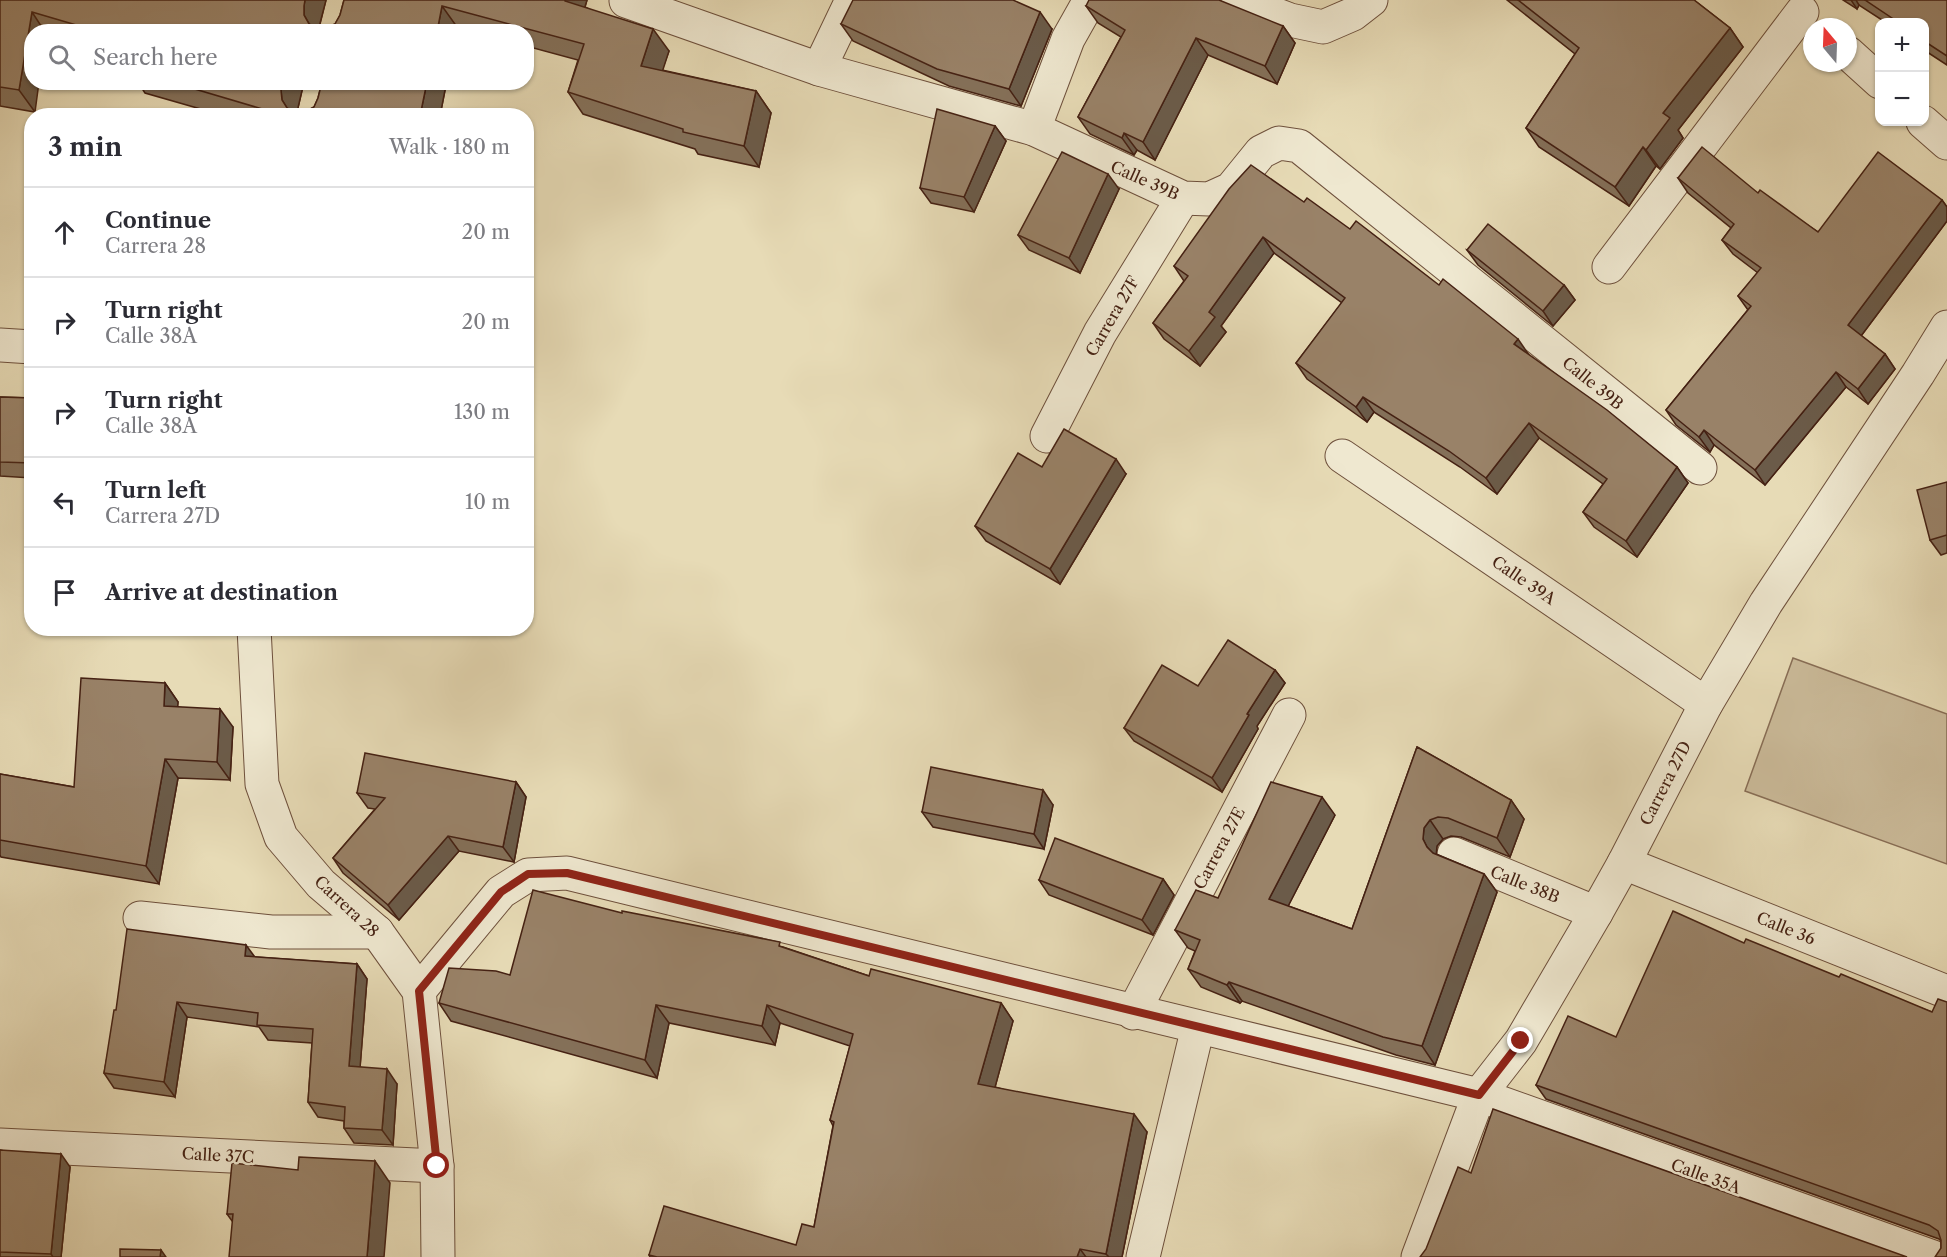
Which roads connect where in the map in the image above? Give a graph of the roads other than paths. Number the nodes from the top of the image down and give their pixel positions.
1 (852, 0) edge
2 (1090, 0) edge
3 (1238, 0) edge
4 (1371, 0) edge
5 (626, 1) edge
6 (1802, 13) edge
7 (1857, 61) edge
8 (819, 69) junction
9 (1875, 77) edge
10 (1928, 126) edge
11 (1034, 129) junction
12 (1947, 143) edge
13 (1183, 198) junction
14 (1610, 267) dead end
15 (1947, 327) edge
16 (0, 345) edge
17 (24, 346) edge
18 (1047, 436) dead end
19 (1342, 456) dead end
20 (1700, 468) dead end
21 (254, 636) edge
22 (1706, 704) junction
23 (1289, 715) dead end
24 (1454, 854) dead end
25 (1624, 863) junction
26 (1596, 913) junction
27 (140, 918) dead end
28 (377, 932) junction
29 (419, 991) junction
30 (1947, 992) edge
31 (1132, 1012) junction
32 (1198, 1027) junction
33 (1479, 1095) junction
34 (0, 1145) edge
35 (437, 1166) junction
36 (438, 1257) edge
37 (1143, 1257) edge
38 (1418, 1257) edge
39 (1933, 1257) edge

1 - 8 street
2 - 11 street
3 - 4 street
5 - 8 street, Calle 39B
6 - 14 street
7 - 9 street
8 - 11 street, Calle 39B
10 - 12 street
11 - 13 street, Calle 39B
13 - 18 street, Carrera 27F
13 - 20 street, Calle 39B
15 - 22 street, Carrera 27D
16 - 17 street
19 - 22 street, Calle 39A
21 - 28 street, Carrera 28
22 - 25 street, Carrera 27D
23 - 31 street, Carrera 27E
24 - 26 street, Calle 38B
25 - 26 street, Carrera 27D
25 - 30 street, Calle 36
26 - 33 street, Carrera 27D
27 - 28 street
28 - 29 street, Carrera 28
29 - 31 street, Calle 35A
29 - 35 street, Carrera 28
31 - 32 street, Calle 35A
32 - 33 street, Calle 35A
32 - 37 street
33 - 38 street, Carrera 27D
33 - 39 street, Calle 35A
34 - 35 street, Calle 37C
35 - 36 street, Carrera 28

